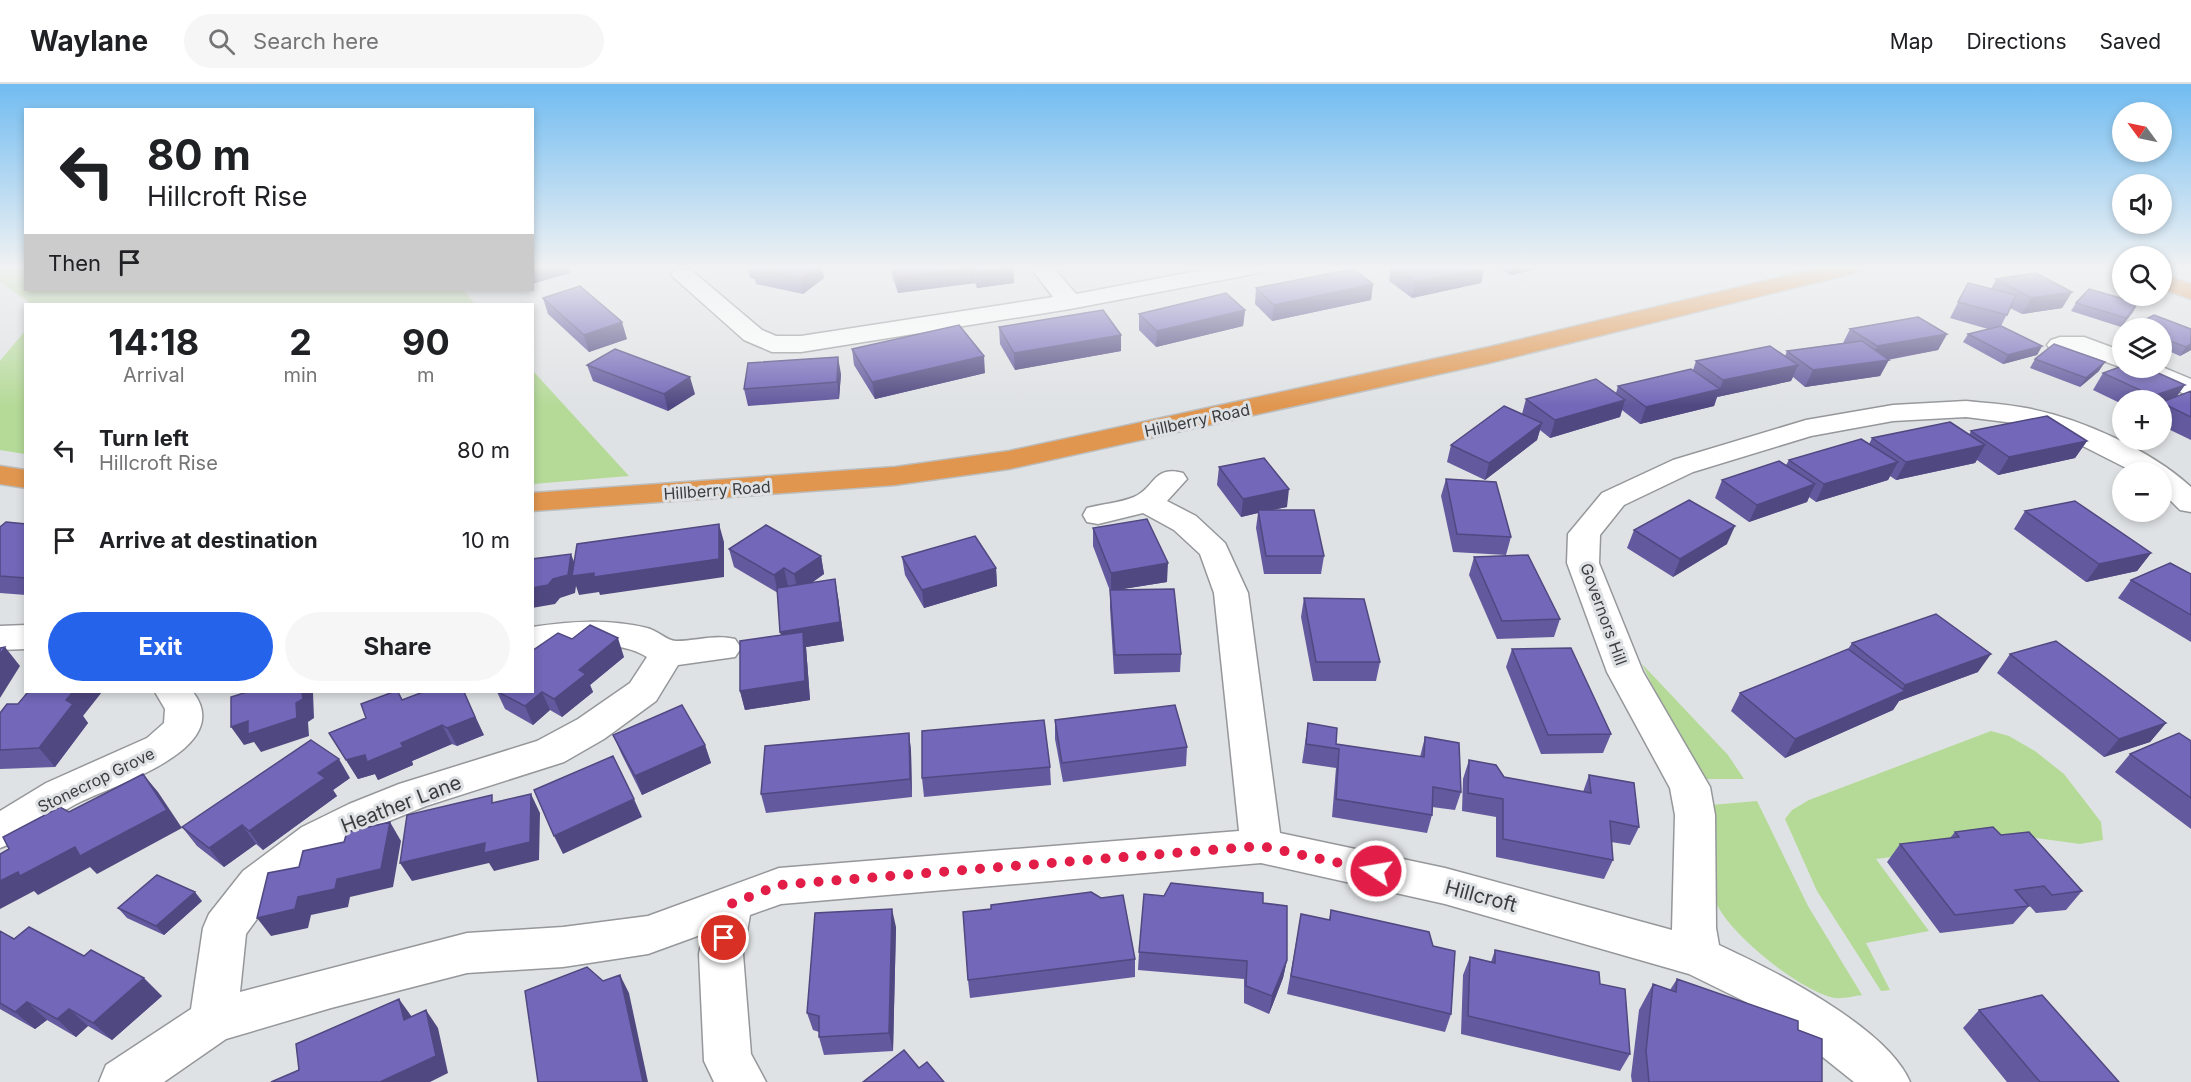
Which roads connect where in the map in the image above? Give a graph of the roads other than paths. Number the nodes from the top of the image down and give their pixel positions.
1 (728, 314) edge
2 (1001, 314) edge
3 (1659, 314) edge
4 (2078, 339) dead end
5 (2112, 355) edge
6 (2166, 378) edge
7 (2191, 388) edge
8 (2136, 462) edge
9 (2191, 471) edge
10 (2172, 474) edge
11 (0, 475) edge
12 (24, 479) edge
13 (1172, 479) dead end
14 (2172, 485) edge
15 (534, 502) edge
16 (1147, 503) junction
17 (2191, 503) edge
18 (1098, 515) dead end
19 (24, 637) edge
20 (0, 638) edge
21 (534, 639) edge
22 (723, 648) dead end
23 (668, 654) junction
24 (174, 693) edge
25 (0, 831) edge
26 (1261, 846) junction
27 (731, 904) junction
28 (1698, 957) junction
29 (213, 1021) junction
30 (123, 1082) edge
31 (742, 1082) edge
32 (1886, 1082) edge

1 - 2 street
3 - 15 highway, Hillberry Road
4 - 5 street
6 - 7 street
8 - 28 street, Governors Hill
9 - 10 street
11 - 12 highway
13 - 16 street
14 - 17 street
16 - 18 street
16 - 26 street
19 - 20 street
21 - 23 street
22 - 23 street
23 - 29 street, Heather Lane
24 - 25 street, Stonecrop Grove
26 - 27 street, Hillcroft
26 - 28 street, Hillcroft
27 - 29 street
27 - 31 street
28 - 32 street
29 - 30 street

